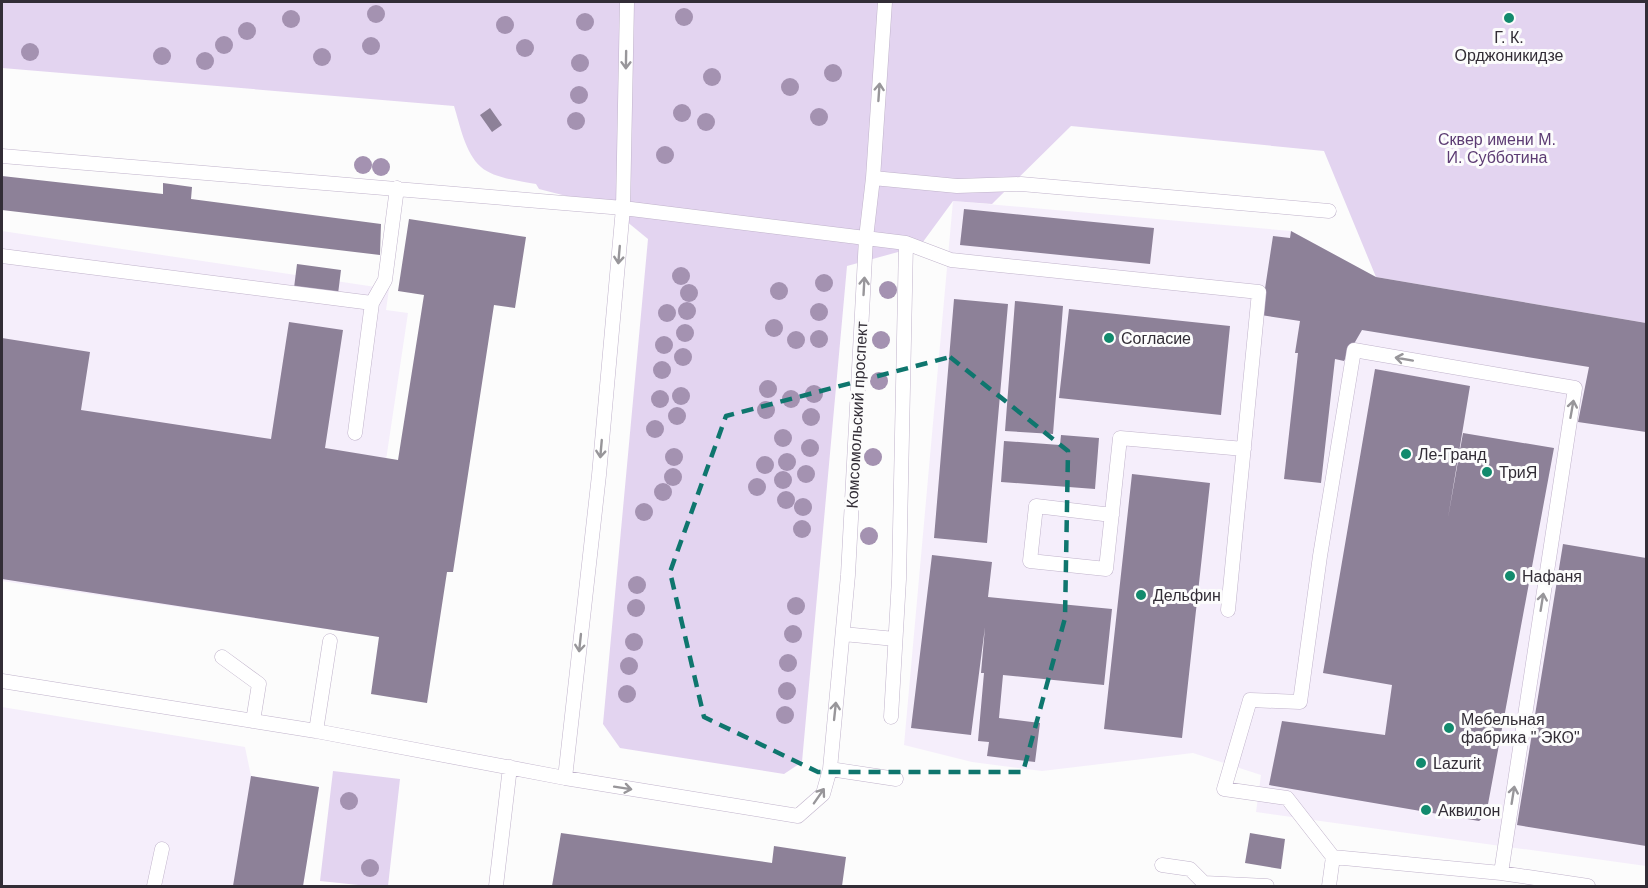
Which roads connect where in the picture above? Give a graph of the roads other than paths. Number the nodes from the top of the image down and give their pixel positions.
1 (627, 2) edge
2 (885, 2) edge
3 (2, 156) edge
4 (873, 178) junction
5 (397, 188) junction
6 (623, 208) junction
7 (1329, 211) dead end
8 (866, 238) junction
9 (906, 243) junction
10 (2, 256) edge
11 (372, 303) junction
12 (355, 433) dead end
13 (1244, 449) junction
14 (1112, 515) junction
15 (1228, 610) dead end
16 (843, 634) junction
17 (895, 639) junction
18 (330, 641) dead end
19 (222, 657) dead end
20 (2, 681) edge
21 (891, 717) dead end
22 (253, 721) junction
23 (316, 731) junction
24 (510, 767) junction
25 (830, 769) junction
26 (566, 778) junction
27 (896, 779) dead end
28 (162, 849) dead end
29 (1333, 857) junction
30 (1162, 865) dead end
31 (1501, 873) junction
32 (1204, 885) edge
33 (154, 886) edge
34 (496, 886) edge
35 (1267, 886) edge
36 (1329, 886) edge
37 (1588, 886) edge

1 -> 6 lane
4 -> 2 lane, Комсомольский проспект
3 - 5 lane
4 - 7 lane
4 - 8 lane, Комсомольский проспект
5 - 6 lane
5 - 11 lane
6 - 8 lane
6 -> 26 lane
8 - 9 lane
16 -> 8 lane, Комсомольский проспект
9 - 13 lane
9 - 17 lane
10 - 11 lane
11 - 12 lane
13 - 14 lane
13 - 15 lane
14 - 14 lane
16 - 17 lane
25 -> 16 lane, Комсомольский проспект
17 - 21 lane
18 - 23 lane
19 - 22 lane
20 - 22 lane
22 - 23 lane
23 - 24 lane
24 - 26 lane
24 - 34 lane
26 -> 25 lane, Комсомольский проспект
25 - 27 lane
28 - 33 lane
29 - 31 lane
31 -> 29 lane
29 - 36 lane
30 - 32 lane
31 - 37 lane
32 - 35 lane

